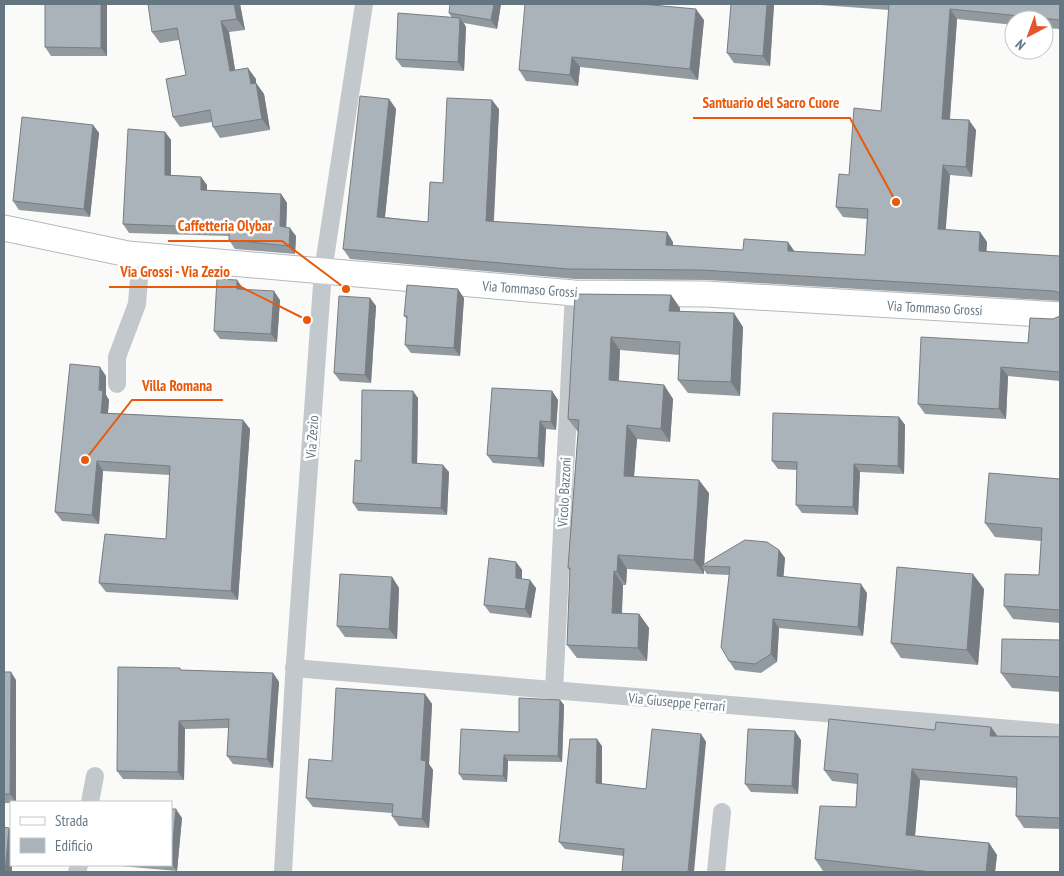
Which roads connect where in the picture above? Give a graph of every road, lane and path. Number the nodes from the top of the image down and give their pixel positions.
1 (364, 4) edge
2 (4, 228) edge
3 (128, 254) junction
4 (323, 271) junction
5 (574, 293) junction
6 (1060, 316) edge
7 (116, 384) dead end
8 (294, 668) junction
9 (554, 691) junction
10 (1060, 732) edge
11 (95, 776) dead end
12 (90, 801) edge
13 (722, 812) dead end
14 (283, 872) edge
15 (716, 872) edge

1 - 4 street, Via Zezio
2 - 3 street, Via Tommaso Grossi
3 - 4 street, Via Tommaso Grossi
3 - 7 street
4 - 5 street, Via Tommaso Grossi
4 - 8 street, Via Zezio
5 - 6 street, Via Tommaso Grossi
5 - 9 street, Vicolo Bazzoni
8 - 9 street, Via Giuseppe Ferrari
8 - 14 street, Via Zezio
9 - 10 street, Via Giuseppe Ferrari
11 - 12 street
13 - 15 street

